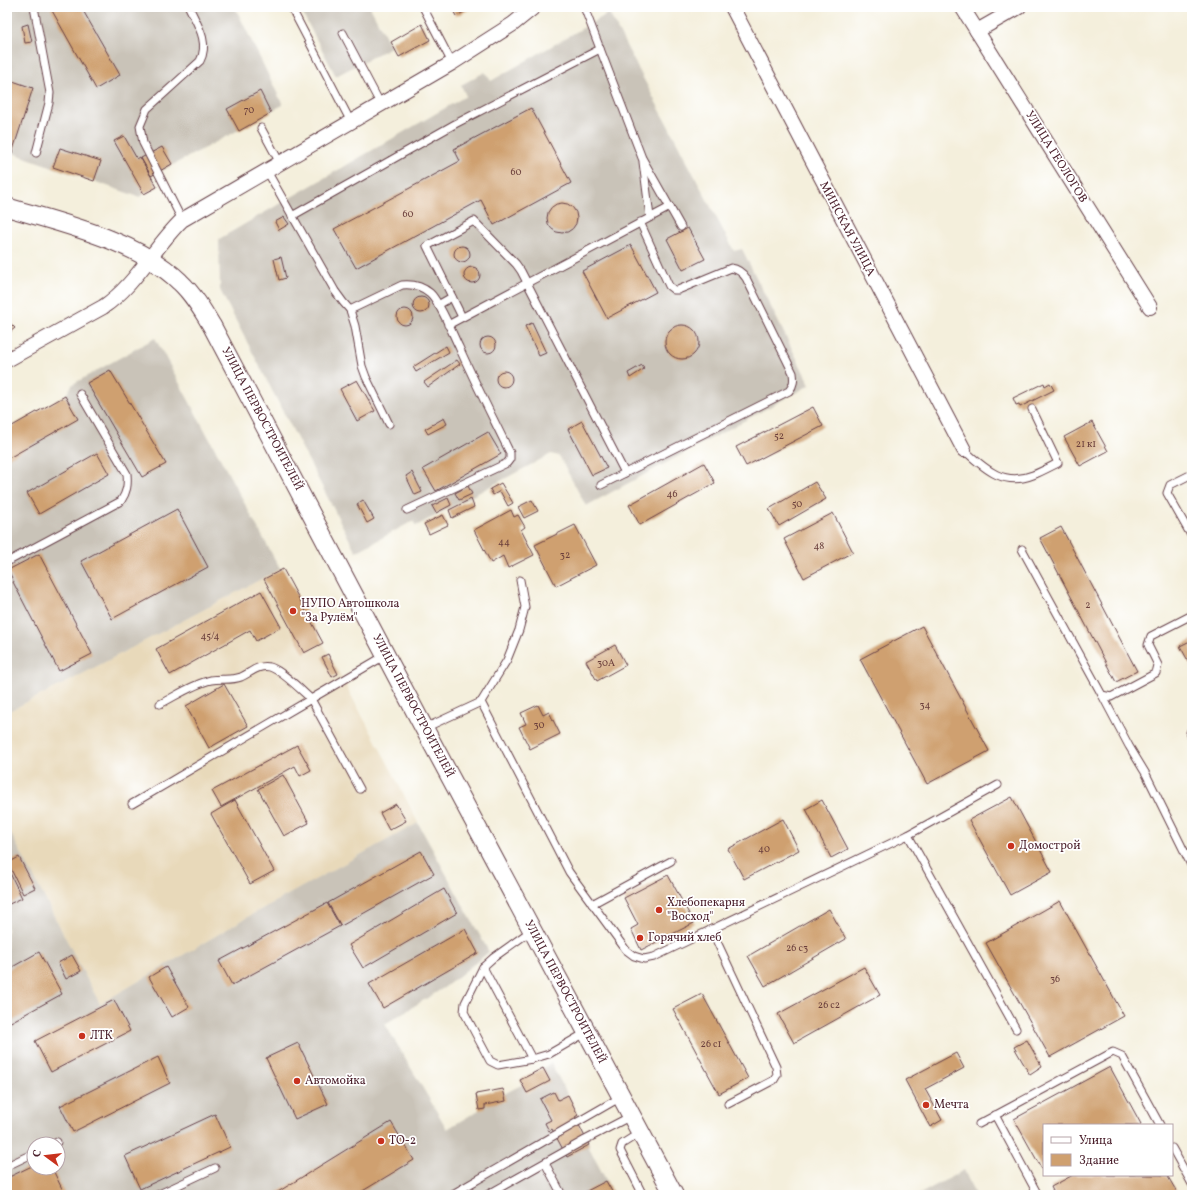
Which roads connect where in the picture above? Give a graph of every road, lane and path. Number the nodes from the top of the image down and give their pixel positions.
1 (34, 7) edge
2 (189, 7) edge
3 (291, 7) edge
4 (423, 7) edge
5 (534, 7) edge
6 (584, 7) edge
7 (732, 7) edge
8 (962, 7) edge
9 (1019, 7) edge
10 (977, 31) junction
11 (343, 33) dead end
12 (600, 48) junction
13 (452, 63) junction
14 (381, 105) junction
15 (351, 122) junction
16 (261, 128) dead end
17 (36, 153) dead end
18 (642, 158) junction
19 (280, 163) junction
20 (267, 171) junction
21 (7, 207) edge
22 (670, 207) junction
23 (292, 216) junction
24 (650, 217) junction
25 (182, 220) junction
26 (640, 222) junction
27 (681, 227) dead end
28 (150, 259) junction
29 (527, 282) junction
30 (452, 297) junction
31 (438, 305) junction
32 (1150, 307) dead end
33 (350, 310) junction
34 (462, 318) junction
35 (448, 324) junction
36 (7, 360) edge
37 (80, 394) dead end
38 (1032, 409) dead end
39 (389, 424) dead end
40 (964, 450) joint
41 (624, 473) junction
42 (1192, 474) edge
43 (601, 485) dead end
44 (407, 510) dead end
45 (1192, 537) edge
46 (1022, 549) dead end
47 (7, 562) edge
48 (520, 580) dead end
49 (1192, 615) edge
50 (386, 655) junction
51 (1102, 695) junction
52 (311, 699) junction
53 (480, 702) junction
54 (160, 704) dead end
55 (424, 728) junction
56 (1192, 728) edge
57 (1192, 740) edge
58 (998, 785) dead end
59 (360, 789) dead end
60 (132, 804) dead end
61 (908, 835) junction
62 (672, 861) dead end
63 (1192, 867) edge
64 (592, 904) junction
65 (711, 929) junction
66 (532, 930) junction
67 (484, 967) junction
68 (1016, 1029) dead end
69 (587, 1032) junction
70 (532, 1059) junction
71 (621, 1097) junction
72 (728, 1104) dead end
73 (632, 1115) junction
74 (995, 1115) junction
75 (979, 1124) dead end
76 (1159, 1124) edge
77 (640, 1132) junction
78 (1173, 1150) edge
79 (26, 1157) edge
80 (545, 1163) junction
81 (7, 1166) edge
82 (215, 1168) dead end
83 (1192, 1184) edge
84 (157, 1195) edge
85 (451, 1195) edge
86 (488, 1195) edge
87 (562, 1195) edge
88 (642, 1195) edge
89 (674, 1195) edge
90 (1038, 1195) edge

1 - 17 lane
2 - 25 lane
3 - 15 lane
4 - 13 lane
5 - 13 street
6 - 12 lane
7 - 40 street, МИНСКАЯ УЛИЦА
8 - 10 street, УЛИЦА ГЕОЛОГОВ
9 - 10 street
10 - 32 street, УЛИЦА ГЕОЛОГОВ
11 - 14 lane
12 - 18 lane
12 - 23 lane
13 - 14 street
14 - 15 street
15 - 19 street
16 - 19 lane
18 - 22 lane
18 - 24 lane
19 - 20 street
20 - 23 lane
20 - 25 street
21 - 28 street, УЛИЦА ПЕРВОСТРОИТЕЛЕЙ
22 - 24 lane
22 - 27 lane
23 - 33 lane
24 - 26 lane
25 - 28 street
26 - 29 lane
26 - 41 lane
28 - 36 street
28 - 50 street, УЛИЦА ПЕРВОСТРОИТЕЛЕЙ
29 - 30 lane
29 - 34 lane
29 - 41 lane
30 - 31 lane
30 - 34 lane
31 - 33 lane
31 - 35 lane
33 - 39 lane
34 - 35 lane
35 - 44 lane
37 - 47 lane
38 - 40 lane
41 - 43 lane
42 - 45 lane
46 - 51 lane
48 - 53 lane
49 - 51 lane
50 - 52 lane
50 - 55 street, УЛИЦА ПЕРВОСТРОИТЕЛЕЙ
51 - 63 lane
52 - 54 lane
52 - 59 lane
52 - 60 lane
53 - 55 lane
53 - 64 lane
55 - 66 street, УЛИЦА ПЕРВОСТРОИТЕЛЕЙ
56 - 57 lane
58 - 61 lane
61 - 65 lane
61 - 68 lane
62 - 64 lane
64 - 65 lane
65 - 72 lane
66 - 67 lane
66 - 69 street, УЛИЦА ПЕРВОСТРОИТЕЛЕЙ
67 - 70 lane
67 - 70 lane
69 - 70 lane
69 - 71 street, УЛИЦА ПЕРВОСТРОИТЕЛЕЙ
71 - 73 street, УЛИЦА ПЕРВОСТРОИТЕЛЕЙ
71 - 85 lane
73 - 77 street, УЛИЦА ПЕРВОСТРОИТЕЛЕЙ
73 - 80 lane
74 - 75 lane
74 - 76 lane
74 - 90 lane
77 - 88 lane
77 - 89 street, УЛИЦА ПЕРВОСТРОИТЕЛЕЙ
78 - 83 lane
79 - 81 lane
80 - 86 lane
80 - 87 lane
82 - 84 lane

